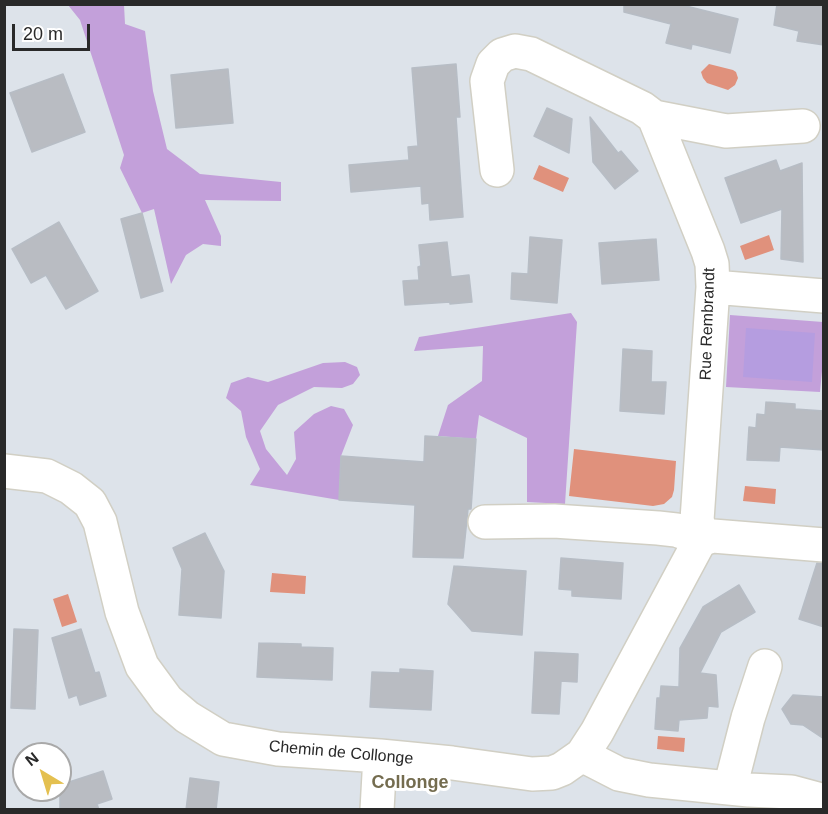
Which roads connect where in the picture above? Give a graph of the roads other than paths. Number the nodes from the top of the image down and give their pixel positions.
1 (654, 117) junction
2 (803, 126) dead end
3 (497, 170) dead end
4 (713, 287) junction
5 (824, 296) edge
6 (4, 471) edge
7 (485, 522) dead end
8 (703, 539) junction
9 (824, 545) edge
10 (765, 666) dead end
11 (582, 755) junction
12 (380, 756) junction
13 (730, 788) junction
14 (824, 803) edge
15 (377, 810) edge

1 - 2 street
1 - 3 street
1 - 4 street, Rue Rembrandt
4 - 5 street
4 - 8 street, Rue Rembrandt
6 - 12 street, Chemin de Collonge
7 - 8 street
8 - 9 street
8 - 11 street, Chemin de Collonge
10 - 13 street
11 - 12 street, Chemin de Collonge
11 - 13 street
12 - 15 street
13 - 14 street

